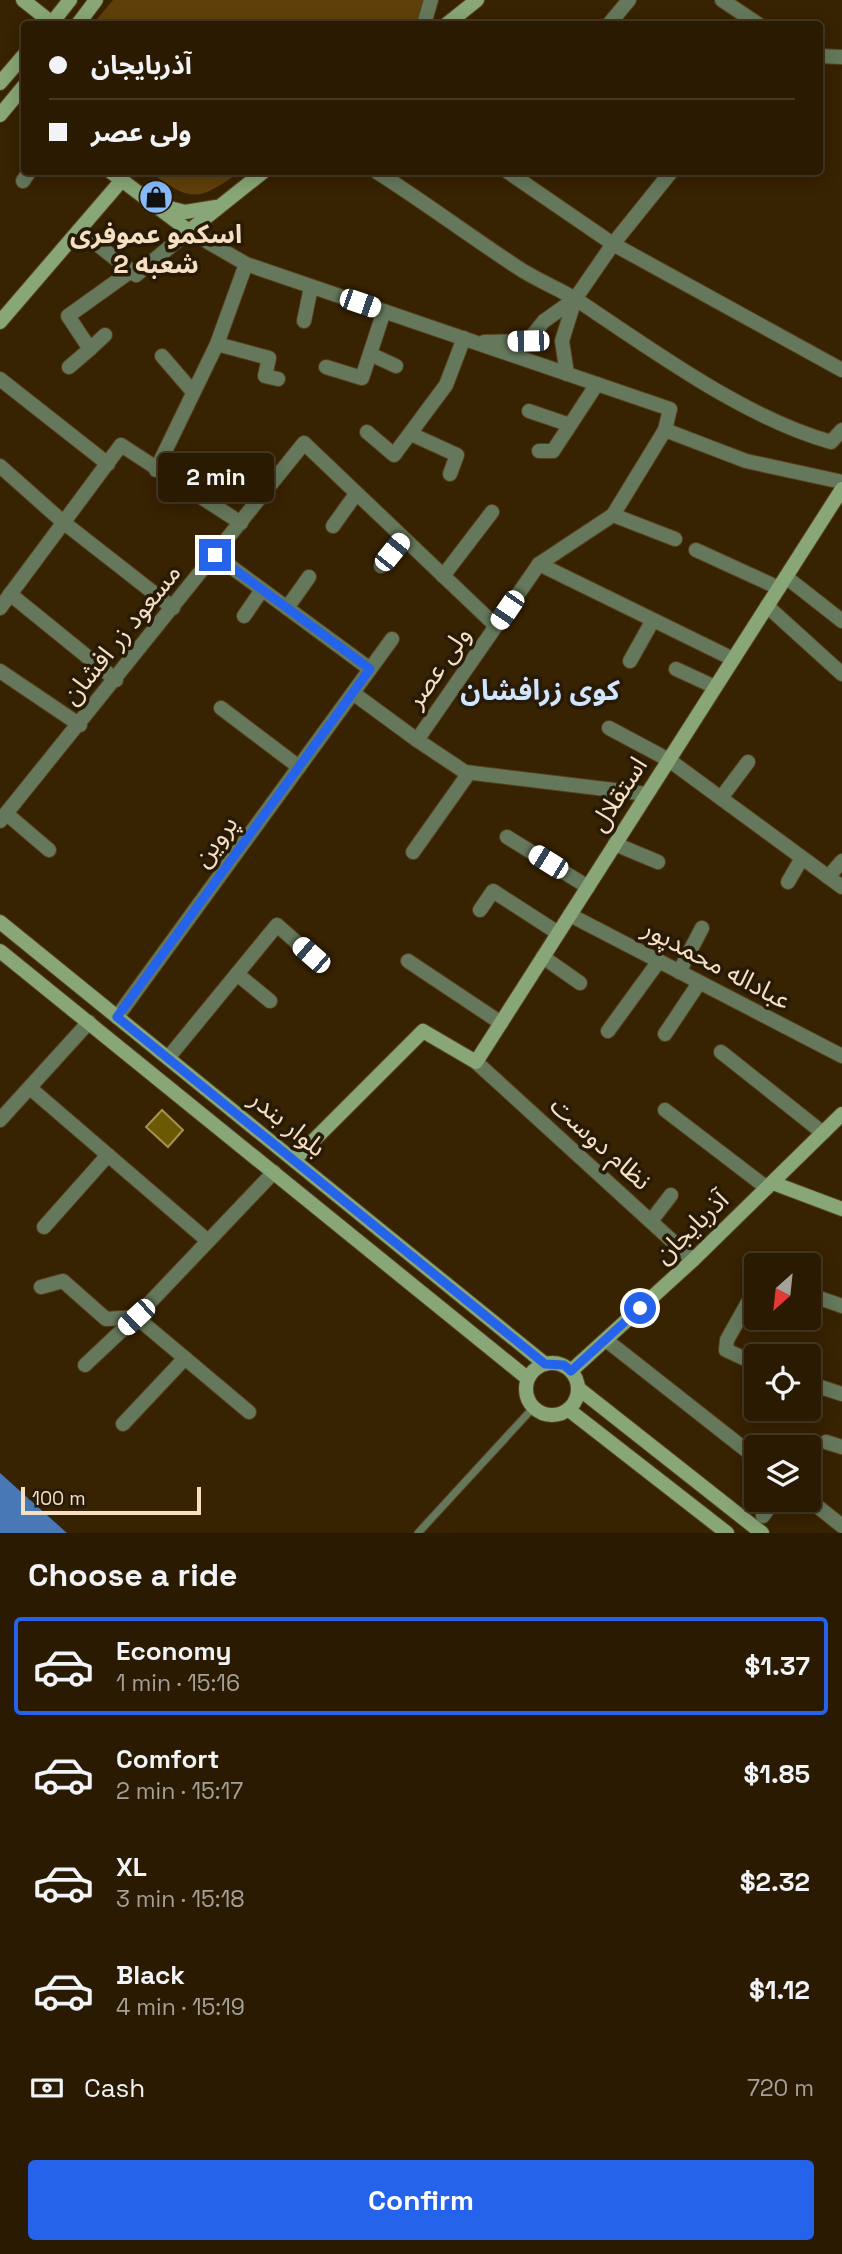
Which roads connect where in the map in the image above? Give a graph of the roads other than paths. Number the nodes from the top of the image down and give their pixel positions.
1 (96, 0) edge
2 (431, 0) edge
3 (477, 0) edge
4 (629, 0) edge
5 (722, 0) edge
6 (64, 2) edge
7 (34, 3) edge
8 (461, 6) edge
9 (51, 21) edge
10 (55, 21) edge
11 (74, 21) edge
12 (78, 21) edge
13 (425, 21) edge
14 (449, 21) edge
15 (612, 21) edge
16 (754, 21) edge
17 (823, 57) edge
18 (842, 57) edge
19 (21, 59) edge
20 (1, 82) edge
21 (21, 93) edge
22 (21, 95) edge
23 (0, 115) edge
24 (259, 175) edge
25 (381, 175) edge
26 (512, 175) edge
27 (669, 175) edge
28 (116, 176) edge
29 (151, 203) junction
30 (221, 205) junction
31 (79, 230) junction
32 (189, 231) junction
33 (613, 244) junction
34 (246, 264) junction
35 (131, 271) junction
36 (311, 287) junction
37 (575, 299) junction
38 (384, 311) junction
39 (304, 321) dead end
40 (0, 322) edge
41 (105, 335) dead end
42 (469, 340) junction
43 (217, 344) junction
44 (90, 349) junction
45 (370, 354) junction
46 (162, 356) dead end
47 (396, 366) dead end
48 (69, 367) dead end
49 (327, 368) dead end
50 (842, 370) edge
51 (567, 374) junction
52 (0, 379) edge
53 (278, 379) dead end
54 (597, 384) junction
55 (193, 392) junction
56 (529, 411) dead end
57 (570, 425) junction
58 (665, 430) junction
59 (842, 430) edge
60 (367, 432) dead end
61 (411, 434) junction
62 (304, 443) joint
63 (539, 451) dead end
64 (107, 464) junction
65 (0, 466) edge
66 (156, 470) junction
67 (450, 474) dead end
68 (841, 491) edge
69 (356, 494) junction
70 (492, 512) dead end
71 (613, 515) junction
72 (63, 522) junction
73 (241, 523) junction
74 (333, 526) dead end
75 (403, 538) junction
76 (675, 539) dead end
77 (696, 550) dead end
78 (215, 555) junction
79 (539, 564) junction
80 (381, 566) dead end
81 (443, 576) junction
82 (309, 577) dead end
83 (783, 582) junction
84 (262, 590) junction
85 (10, 594) junction
86 (767, 606) junction
87 (0, 608) edge
88 (173, 608) junction
89 (287, 608) junction
90 (244, 616) dead end
91 (653, 620) junction
92 (842, 621) edge
93 (496, 626) junction
94 (392, 639) dead end
95 (733, 659) junction
96 (630, 662) dead end
97 (370, 669) junction
98 (676, 669) dead end
99 (0, 671) edge
100 (842, 674) edge
101 (116, 680) junction
102 (715, 687) junction
103 (353, 693) junction
104 (221, 708) dead end
105 (80, 724) junction
106 (608, 728) dead end
107 (418, 740) junction
108 (669, 760) junction
109 (748, 762) dead end
110 (299, 767) junction
111 (469, 773) junction
112 (647, 794) junction
113 (721, 798) junction
114 (4, 818) edge
115 (508, 837) dead end
116 (615, 844) junction
117 (49, 850) dead end
118 (413, 852) dead end
119 (802, 858) junction
120 (842, 861) edge
121 (657, 862) dead end
122 (828, 877) junction
123 (788, 882) dead end
124 (588, 887) junction
125 (842, 887) edge
126 (480, 910) dead end
127 (570, 915) junction
128 (0, 922) edge
129 (702, 928) dead end
130 (558, 933) junction
131 (0, 951) edge
132 (311, 955) dead end
133 (543, 957) junction
134 (408, 961) dead end
135 (659, 961) junction
136 (679, 972) junction
137 (237, 974) junction
138 (580, 983) dead end
139 (699, 983) junction
140 (270, 1001) dead end
141 (117, 1017) junction
142 (89, 1022) junction
143 (500, 1023) junction
144 (608, 1031) dead end
145 (665, 1034) dead end
146 (721, 1052) dead end
147 (842, 1056) edge
148 (168, 1058) junction
149 (476, 1062) junction
150 (30, 1088) junction
151 (665, 1110) dead end
152 (842, 1114) edge
153 (0, 1120) edge
154 (823, 1133) junction
155 (108, 1155) junction
156 (294, 1160) junction
157 (274, 1172) junction
158 (770, 1185) junction
159 (671, 1195) dead end
160 (842, 1209) edge
161 (651, 1221) junction
162 (44, 1227) dead end
163 (208, 1241) junction
164 (693, 1261) junction
165 (41, 1287) dead end
166 (821, 1299) edge
167 (842, 1306) edge
168 (744, 1310) edge
169 (136, 1317) junction
170 (606, 1340) junction
171 (185, 1358) junction
172 (744, 1358) edge
173 (545, 1364) junction
174 (85, 1365) dead end
175 (571, 1371) junction
176 (527, 1378) junction
177 (821, 1387) edge
178 (578, 1388) junction
179 (842, 1394) edge
180 (533, 1408) junction
181 (569, 1410) junction
182 (248, 1412) dead end
183 (123, 1423) dead end
184 (638, 1435) junction
185 (826, 1441) dead end
186 (842, 1447) edge
187 (744, 1449) edge
188 (625, 1452) junction
189 (821, 1509) edge
190 (766, 1512) edge
191 (763, 1516) dead end
192 (842, 1526) edge
193 (418, 1533) edge
194 (727, 1533) edge
195 (762, 1533) edge

1 - 12 main road
2 - 13 street
3 - 8 main road
4 - 15 street
5 - 16 street
6 - 10 main road
6 - 11 main road
7 - 9 main road
8 - 14 main road
17 - 18 street
19 - 20 main road
20 - 21 main road
22 - 23 main road
24 - 30 main road
25 - 37 street
26 - 33 street
27 - 33 street
28 - 29 main road
28 - 31 main road
29 - 30 main road
29 - 32 main road
30 - 32 main road
31 - 35 street
31 - 40 main road
32 - 34 street
32 - 35 street
33 - 37 street
33 - 50 street
34 - 36 street
34 - 43 street
35 - 44 street
36 - 38 street
36 - 39 street
37 - 42 street
37 - 51 street
37 - 59 street
38 - 42 street
38 - 45 street
41 - 44 street
42 - 51 street
42 - 61 street
43 - 53 street
43 - 55 street
44 - 48 street
45 - 47 street
45 - 49 street
46 - 55 street
51 - 54 street
52 - 64 street
54 - 57 street
54 - 58 street
55 - 66 street
56 - 57 street
57 - 63 street
58 - 68 street
58 - 71 street
60 - 61 street
61 - 67 street
62 - 69 street, ولی عصر
62 - 73 street, مسعود زر افشان
64 - 66 street
64 - 72 street
65 - 72 street
66 - 73 street
68 - 83 main road, استقلال
69 - 74 street
69 - 75 street, ولی عصر
70 - 81 street
71 - 76 street
71 - 79 street
72 - 85 street
72 - 88 street
73 - 78 street, مسعود زر افشان
75 - 80 street
75 - 81 street, ولی عصر
77 - 83 street
78 - 84 street, ولی عصر
78 - 88 street, مسعود زر افشان
79 - 91 street
79 - 93 street
81 - 93 street, ولی عصر
82 - 89 street
83 - 86 main road, استقلال
83 - 92 street
84 - 89 street, ولی عصر
84 - 90 street
85 - 87 street
85 - 101 street
86 - 95 main road, استقلال
86 - 100 street
88 - 101 street, مسعود زر افشان
89 - 97 street, ولی عصر
91 - 95 street
91 - 96 street
93 - 107 street, ولی عصر
94 - 97 street
95 - 102 main road, استقلال
97 - 103 street, ولی عصر
98 - 102 street
99 - 105 street
101 - 105 street, مسعود زر افشان
102 - 108 main road, استقلال
103 - 107 street, ولی عصر
103 - 110 street, پروین
104 - 110 street
105 - 114 street, مسعود زر افشان
106 - 108 street
107 - 111 street
108 - 112 main road, استقلال
108 - 113 street
109 - 113 street
110 - 141 street, پروین
111 - 112 street
111 - 118 street
112 - 116 main road, استقلال
113 - 119 street
114 - 117 street
115 - 124 street
116 - 121 street
116 - 124 main road, استقلال
119 - 122 street
119 - 123 street
120 - 122 street
122 - 125 street
124 - 127 main road, استقلال
126 - 130 street
127 - 130 main road, استقلال
127 - 135 street, عباداله محمدپور
128 - 141 main road, بلوار بندر
129 - 136 street
130 - 133 main road, استقلال
131 - 142 main road, بلوار بندر
132 - 137 street
133 - 138 street
133 - 143 main road, استقلال
134 - 143 street
135 - 136 street, عباداله محمدپور
135 - 144 street
136 - 139 street, عباداله محمدپور
137 - 140 street
137 - 148 street
139 - 145 street
139 - 147 street, عباداله محمدپور
141 - 148 main road, بلوار بندر
142 - 150 street
142 - 157 main road, بلوار بندر
143 - 149 main road, استقلال
146 - 154 street
148 - 156 main road, بلوار بندر
149 - 156 main road
149 - 161 street, نظام دوست
150 - 153 street
150 - 155 street
151 - 158 street
152 - 154 main road, آذربایجان
154 - 158 main road, آذربایجان
155 - 162 street
155 - 163 street
156 - 173 main road, بلوار بندر
157 - 163 street
157 - 176 main road, بلوار بندر
158 - 160 main road
158 - 164 main road, آذربایجان
159 - 161 street
161 - 164 street, نظام دوست
163 - 169 street
164 - 170 main road, آذربایجان
165 - 169 street
166 - 167 street
168 - 172 street
169 - 171 street
169 - 174 street
170 - 175 main road, آذربایجان
170 - 187 street
171 - 182 street
171 - 183 street
173 - 175 main road
173 - 176 main road
175 - 178 main road
176 - 180 main road
177 - 179 street
178 - 181 main road
178 - 184 main road
180 - 181 main road
180 - 193 lane
181 - 188 main road
184 - 188 main road
184 - 195 main road
185 - 186 street
188 - 194 main road
189 - 192 street
190 - 191 street

